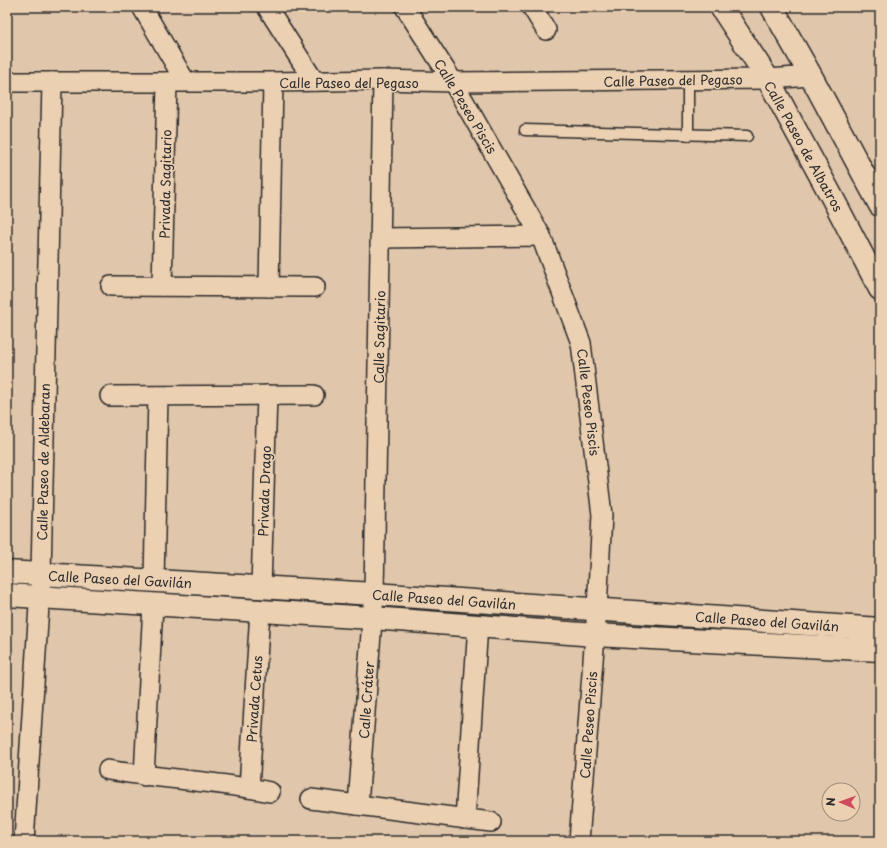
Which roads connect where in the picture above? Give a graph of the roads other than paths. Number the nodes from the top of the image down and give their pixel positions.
1 (142, 7) edge
2 (267, 7) edge
3 (406, 7) edge
4 (532, 7) edge
5 (721, 7) edge
6 (772, 7) edge
7 (546, 30) dead end
8 (811, 76) junction
9 (768, 79) junction
10 (383, 80) junction
11 (688, 80) junction
12 (314, 81) junction
13 (7, 82) edge
14 (52, 82) junction
15 (176, 82) junction
16 (273, 82) junction
17 (453, 82) junction
18 (525, 130) dead end
19 (688, 135) junction
20 (747, 136) dead end
21 (880, 205) edge
22 (542, 236) junction
23 (381, 238) junction
24 (111, 286) dead end
25 (162, 286) junction
26 (269, 287) junction
27 (315, 288) dead end
28 (880, 289) edge
29 (267, 395) junction
30 (314, 395) dead end
31 (110, 396) dead end
32 (158, 396) junction
33 (7, 572) edge
34 (41, 574) junction
35 (154, 581) junction
36 (262, 588) junction
37 (374, 594) junction
38 (7, 595) edge
39 (40, 598) junction
40 (153, 605) junction
41 (597, 609) junction
42 (260, 611) junction
43 (372, 618) junction
44 (478, 625) junction
45 (880, 628) edge
46 (595, 635) junction
47 (880, 650) edge
48 (108, 770) dead end
49 (144, 776) junction
50 (249, 788) junction
51 (270, 792) dead end
52 (311, 799) dead end
53 (358, 805) junction
54 (465, 819) junction
55 (492, 822) dead end
56 (24, 841) edge
57 (579, 841) edge

1 - 15 street
2 - 12 street
3 - 17 street, Calle Peseo Piscis
4 - 7 street
5 - 9 street, Calle Paseo de Albatros
6 - 8 street
8 - 9 street, Calle Paseo del Pegaso
8 - 21 street
9 - 11 street, Calle Paseo del Pegaso
9 - 28 street, Calle Paseo de Albatros
10 - 12 street, Calle Paseo del Pegaso
10 - 17 street, Calle Paseo del Pegaso
10 - 23 street, Calle Sagitario
11 - 17 street, Calle Paseo del Pegaso
11 - 19 lane
12 - 16 street, Calle Paseo del Pegaso
13 - 14 street, Calle Paseo del Pegaso
14 - 15 street, Calle Paseo del Pegaso
14 - 34 street, Calle Paseo de Aldebaran
15 - 16 street, Calle Paseo del Pegaso
15 - 25 street, Privada Sagitario
16 - 26 street
17 - 22 street, Calle Peseo Piscis
18 - 19 lane
19 - 20 lane
22 - 23 street
22 - 41 street, Calle Peseo Piscis
23 - 37 street, Calle Sagitario
24 - 25 street
25 - 26 street
26 - 27 street
29 - 30 street
29 - 32 street
29 - 36 street, Privada Drago
31 - 32 street
32 - 35 street
33 - 34 street, Calle Paseo del Gavilán
34 - 35 street, Calle Paseo del Gavilán
34 - 39 street, Calle Paseo de Aldebaran
35 - 36 street, Calle Paseo del Gavilán
36 - 37 street, Calle Paseo del Gavilán
37 - 41 street, Calle Paseo del Gavilán
37 - 43 street, Calle Cráter
38 - 39 street, Calle Paseo del Gavilán
39 - 40 street, Calle Paseo del Gavilán
39 - 56 street, Calle Paseo de Aldebaran
40 - 42 street, Calle Paseo del Gavilán
40 - 49 street
41 - 45 street, Calle Paseo del Gavilán
41 - 46 street, Calle Peseo Piscis
42 - 43 street, Calle Paseo del Gavilán
42 - 50 street, Privada Cetus
43 - 44 street, Calle Paseo del Gavilán
43 - 53 street, Calle Cráter
44 - 46 street, Calle Paseo del Gavilán
44 - 54 street
46 - 47 street, Calle Paseo del Gavilán
46 - 57 street, Calle Peseo Piscis
48 - 49 street
49 - 50 street
50 - 51 street
52 - 53 street
53 - 54 street
54 - 55 street

